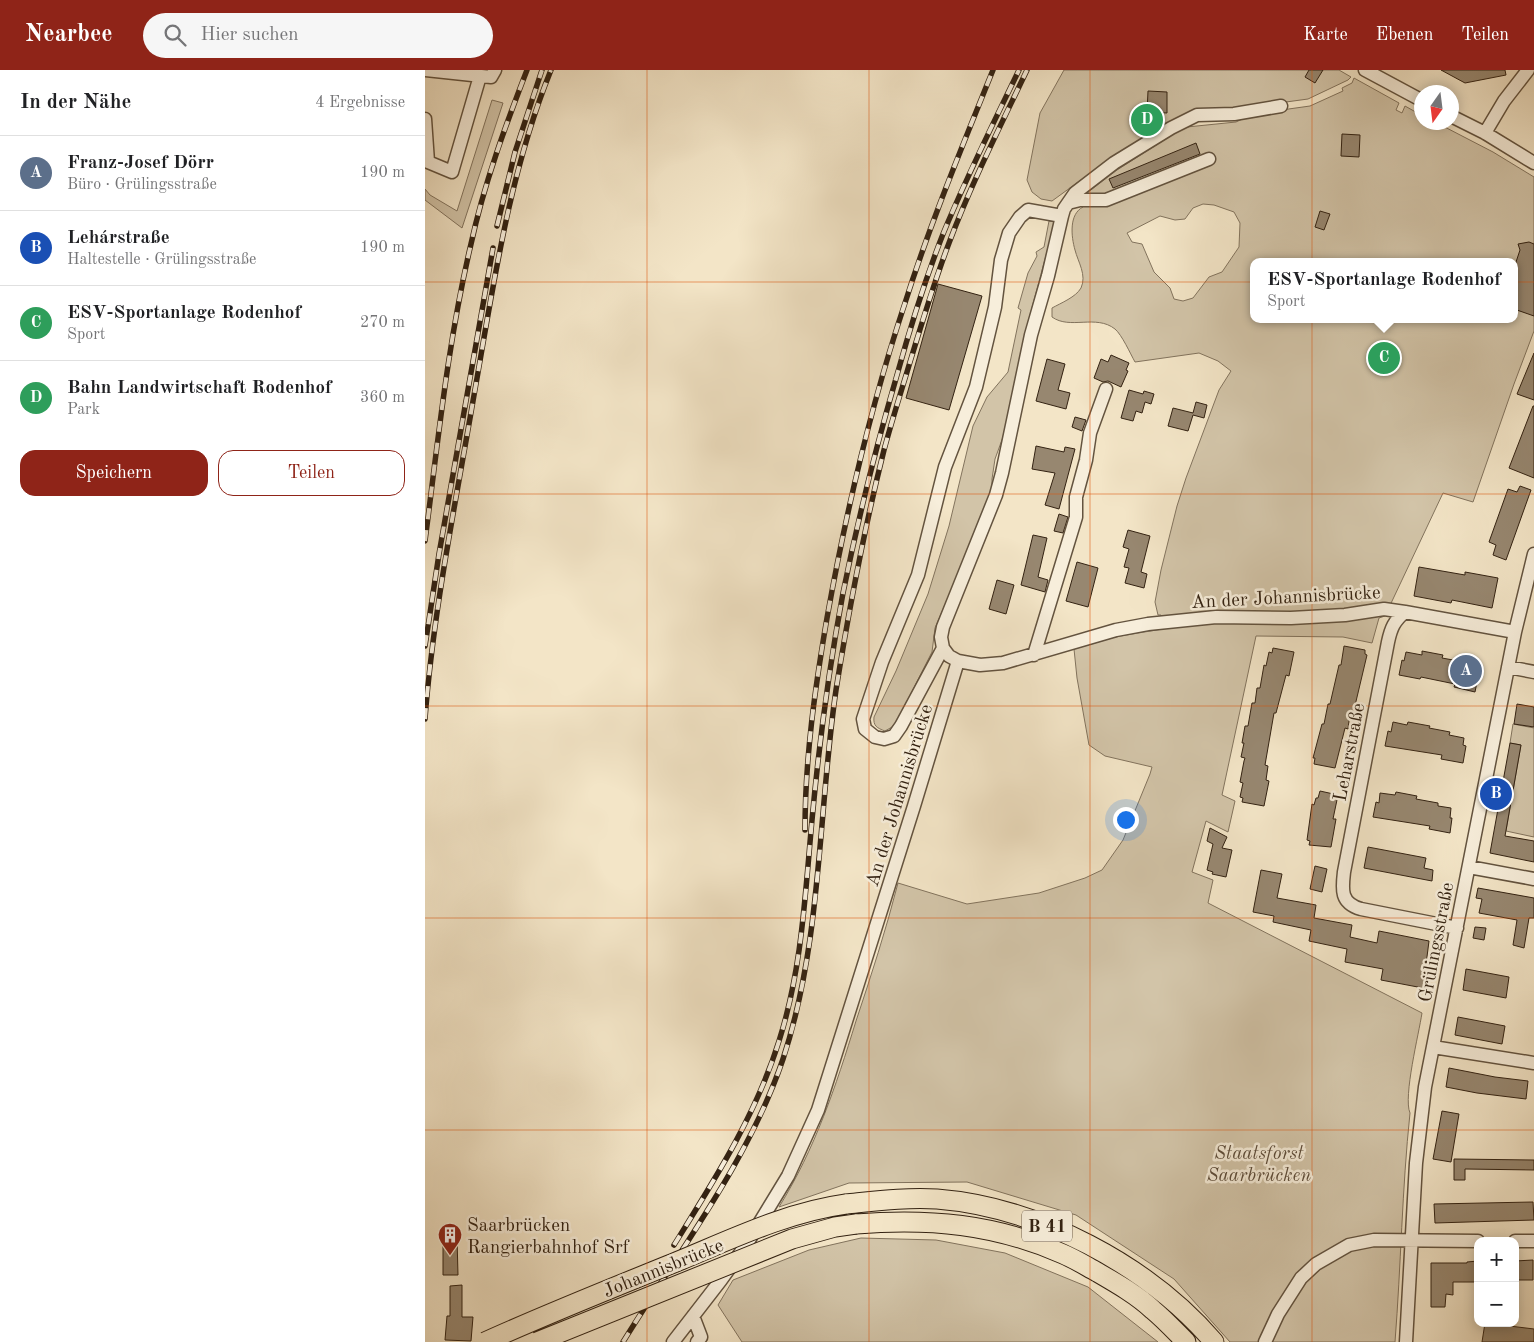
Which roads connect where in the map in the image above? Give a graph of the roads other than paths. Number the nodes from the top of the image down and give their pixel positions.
1 (425, 70) edge
2 (495, 70) edge
3 (1365, 70) edge
4 (1528, 70) edge
5 (480, 76) junction
6 (1414, 96) edge
7 (1281, 106) dead end
8 (425, 119) edge
9 (1459, 120) edge
10 (1485, 133) junction
11 (1209, 159) dead end
12 (1534, 163) edge
13 (1068, 203) junction
14 (1062, 216) junction
15 (1106, 389) dead end
16 (1534, 554) edge
17 (1405, 612) junction
18 (1515, 632) junction
19 (943, 648) junction
20 (1034, 655) junction
21 (958, 661) junction
22 (1508, 667) junction
23 (1534, 672) edge
24 (1469, 868) junction
25 (1534, 880) edge
26 (1457, 928) junction
27 (1433, 1047) junction
28 (1534, 1063) edge
29 (1411, 1240) junction
30 (1474, 1241) edge
31 (1519, 1241) edge
32 (1534, 1241) edge
33 (693, 1316) junction
34 (485, 1342) edge
35 (537, 1342) edge
36 (673, 1342) edge
37 (697, 1342) edge
38 (1186, 1342) edge
39 (1214, 1342) edge
40 (1265, 1342) edge
41 (1406, 1342) edge

1 - 5 street
2 - 5 street
3 - 6 street
4 - 10 street
5 - 8 street
7 - 13 street
9 - 10 street
10 - 12 street
11 - 13 street
13 - 14 street
14 - 19 street
14 - 19 street
15 - 20 street
16 - 18 street, Grülingsstraße
17 - 18 street
17 - 20 street, An der Johannisbrücke
17 - 26 street, Leharstraße
18 - 22 street, Grülingsstraße
19 - 21 street
20 - 21 street, An der Johannisbrücke
21 - 33 street, An der Johannisbrücke
22 - 23 street
22 - 24 street, Grülingsstraße
24 - 25 street
24 - 26 street, Grülingsstraße
26 - 27 street, Grülingsstraße
27 - 28 street
27 - 29 street, Grülingsstraße
29 - 30 street
29 - 40 street
29 - 41 street, Grülingsstraße
31 - 32 street
33 - 36 street, An der Johannisbrücke
33 - 37 street
34 - 39 highway, Johannisbrücke / B 41, bridge
35 - 38 highway, Johannisbrücke / B 41, bridge

